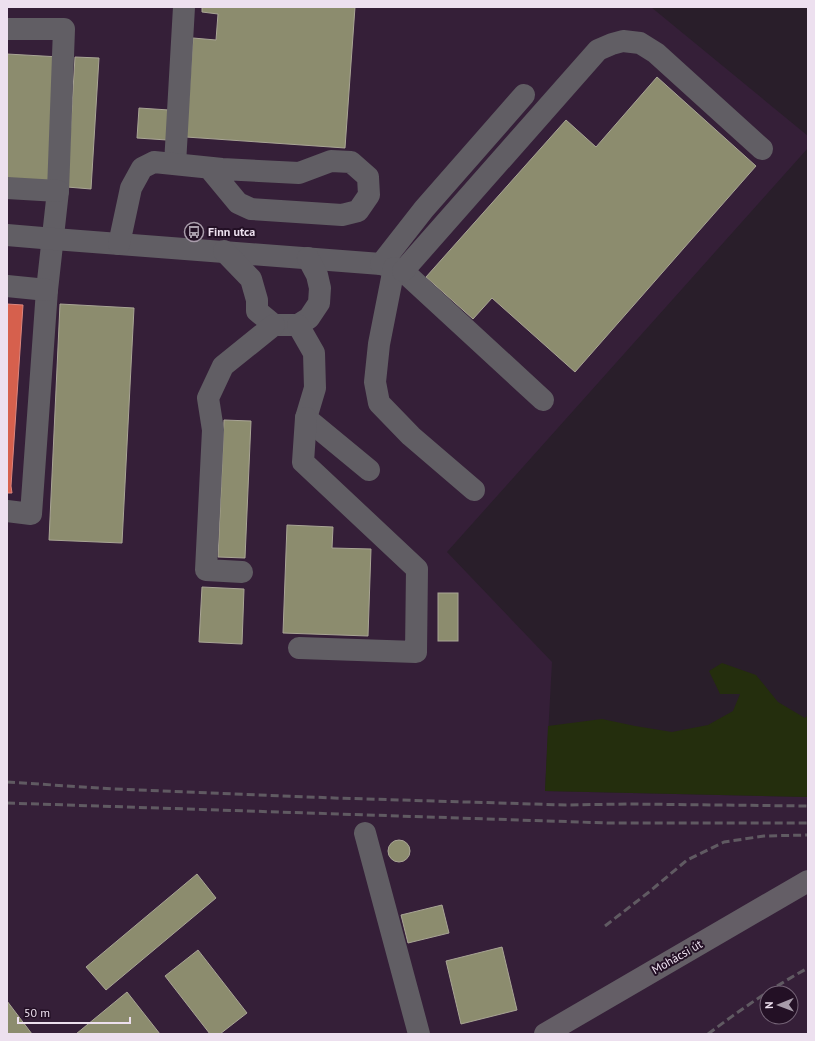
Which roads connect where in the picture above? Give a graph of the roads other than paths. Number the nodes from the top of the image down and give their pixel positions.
1 (184, 7) edge
2 (7, 29) edge
3 (524, 94) dead end
4 (762, 149) dead end
5 (176, 164) junction
6 (209, 168) junction
7 (7, 188) edge
8 (58, 191) junction
9 (7, 235) edge
10 (54, 239) junction
11 (119, 244) junction
12 (224, 251) junction
13 (308, 258) junction
14 (392, 268) junction
15 (7, 286) edge
16 (47, 290) junction
17 (274, 325) junction
18 (298, 325) junction
19 (543, 400) dead end
20 (306, 418) junction
21 (369, 470) dead end
22 (474, 490) dead end
23 (7, 511) edge
24 (242, 572) dead end
25 (299, 648) dead end
26 (365, 833) dead end
27 (808, 881) edge
28 (419, 1034) edge
29 (546, 1034) edge

1 - 5 street
2 - 8 street
3 - 14 street
4 - 14 street
5 - 6 street
5 - 11 street
6 - 6 street
7 - 8 street
8 - 10 street
9 - 10 street
10 - 11 street
10 - 16 street
11 - 12 street
12 - 13 street
12 - 17 street
13 - 14 street
13 - 18 street
14 - 19 street
14 - 22 street
15 - 16 street
16 - 23 street
17 - 18 street
17 - 24 street
18 - 20 street
20 - 21 street
20 - 25 street
26 - 28 street
27 - 29 main road, Mohácsi út

